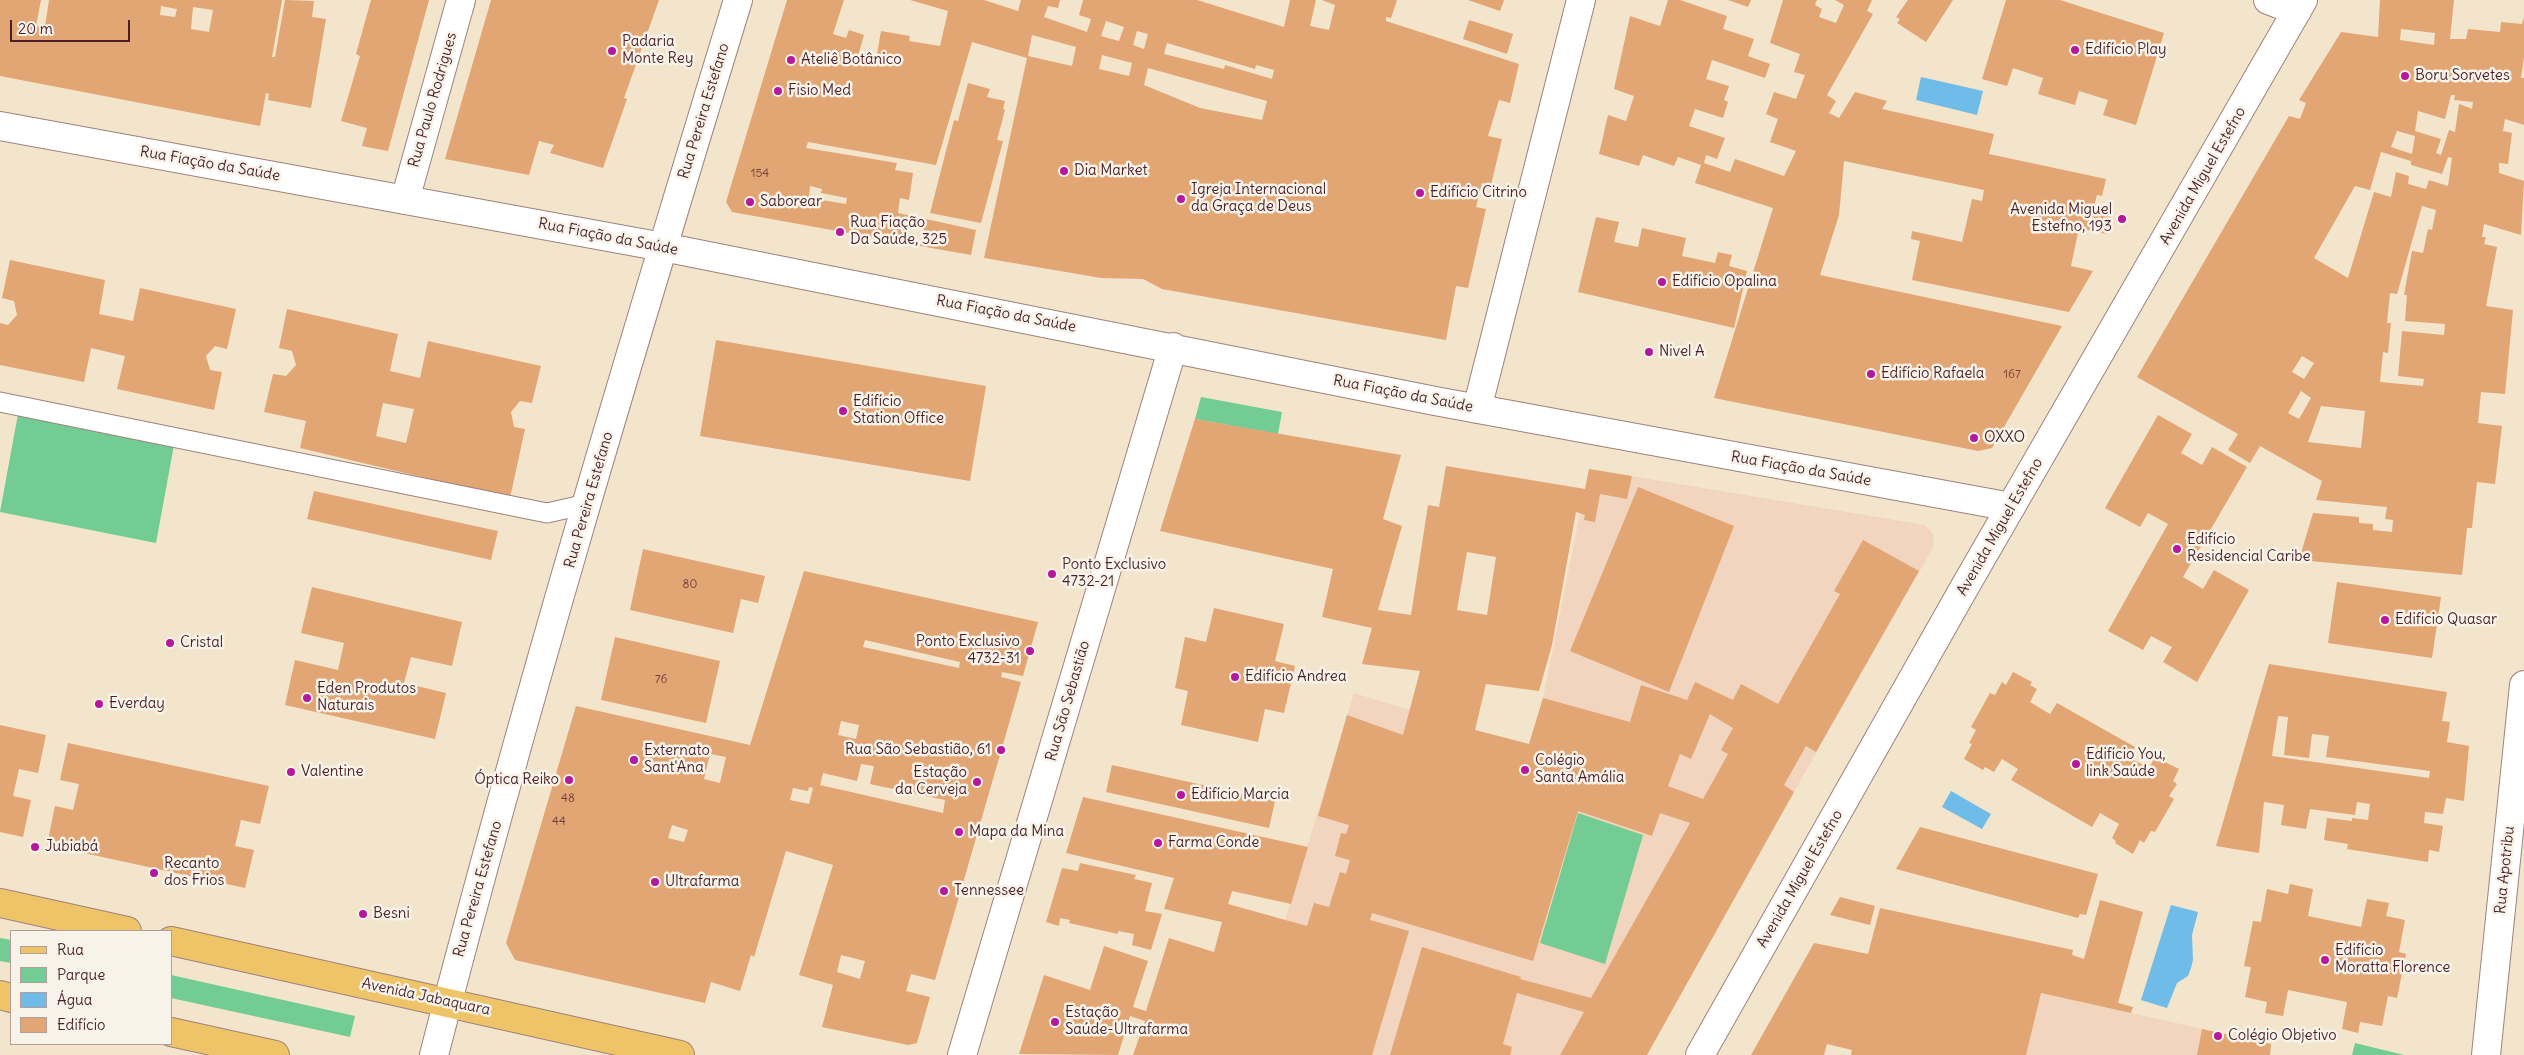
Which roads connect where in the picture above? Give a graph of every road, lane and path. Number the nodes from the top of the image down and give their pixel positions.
1 (461, 0) edge
2 (738, 0) edge
3 (1581, 0) edge
4 (2268, 0) edge
5 (2300, 6) edge
6 (0, 126) edge
7 (405, 200) junction
8 (663, 247) junction
9 (1173, 347) junction
10 (0, 402) edge
11 (1478, 409) junction
12 (588, 504) junction
13 (2011, 507) junction
14 (2524, 685) edge
15 (0, 903) edge
16 (122, 930) edge
17 (172, 941) edge
18 (447, 1002) junction
19 (172, 1032) edge
20 (275, 1055) edge
21 (434, 1055) edge
22 (680, 1055) edge
23 (962, 1055) edge
24 (1700, 1055) edge
25 (2486, 1055) edge

1 - 7 street, Rua Paulo Rodrigues
2 - 8 street, Rua Pereira Estefano
3 - 11 street
4 - 5 street
5 - 13 street, Avenida Miguel Estefno
6 - 7 street, Rua Fiação da Saúde
7 - 8 street, Rua Fiação da Saúde
8 - 9 street, Rua Fiação da Saúde
8 - 12 street, Rua Pereira Estefano
9 - 11 street, Rua Fiação da Saúde
9 - 23 street, Rua São Sebastião
10 - 12 lane
11 - 13 street, Rua Fiação da Saúde
12 - 18 street, Rua Pereira Estefano
13 - 24 street, Avenida Miguel Estefno
14 - 25 street, Rua Apotribu
15 - 16 main road
17 - 18 main road, Avenida Jabaquara
18 - 21 street, Rua Pereira Estefano
18 - 22 main road, Avenida Jabaquara
19 - 20 main road

